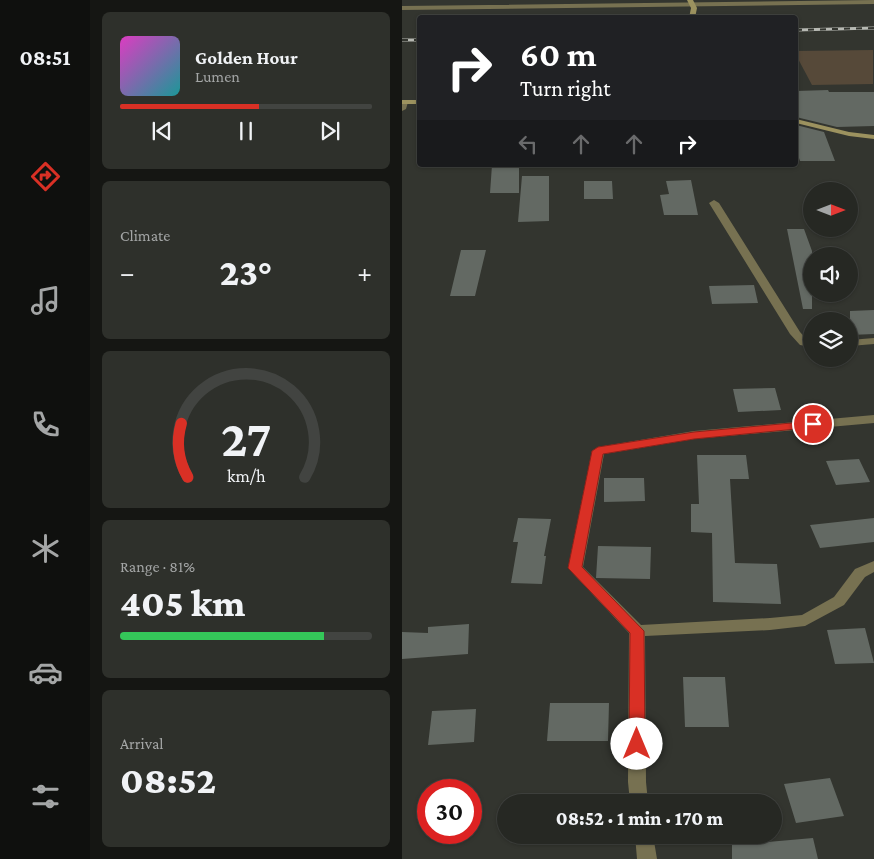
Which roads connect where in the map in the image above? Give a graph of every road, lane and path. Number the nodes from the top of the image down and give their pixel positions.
1 (692, 2) edge
2 (874, 2) edge
3 (402, 8) edge
4 (693, 15) edge
5 (417, 102) edge
6 (403, 104) edge
7 (798, 121) edge
8 (874, 137) edge
9 (714, 203) dead end
10 (803, 342) edge
11 (874, 342) edge
12 (858, 343) edge
13 (874, 419) edge
14 (874, 566) edge
15 (637, 631) junction
16 (639, 794) edge
17 (645, 844) edge
18 (647, 859) edge

1 - 2 street
1 - 3 street
1 - 4 main road
5 - 6 main road
7 - 8 main road
9 - 10 street
11 - 12 street
13 - 15 street
14 - 15 street
15 - 16 street
17 - 18 street

